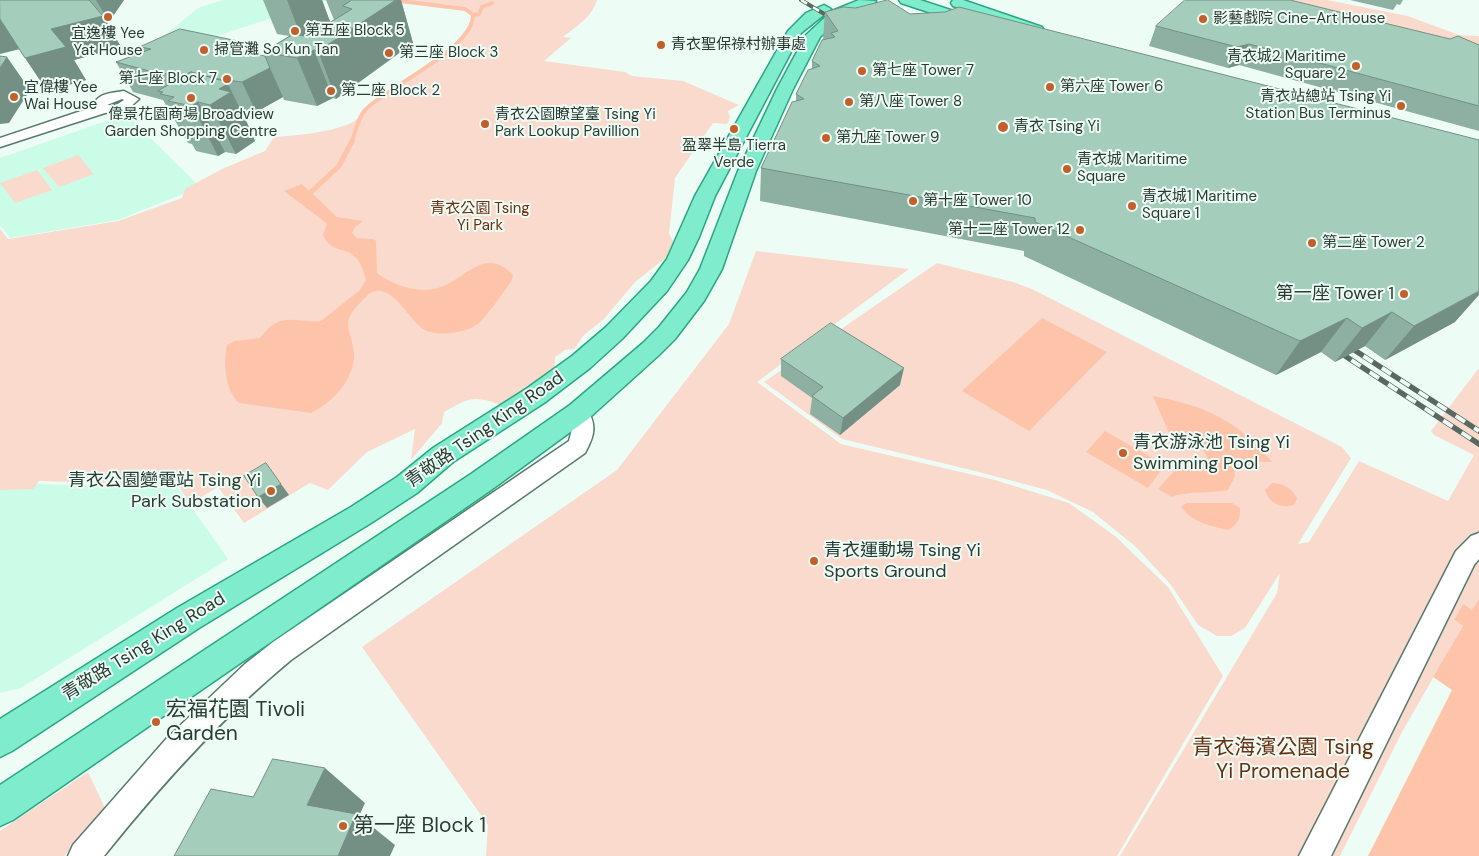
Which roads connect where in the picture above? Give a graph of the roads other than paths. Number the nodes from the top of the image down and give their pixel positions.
1 (846, 0) edge
2 (927, 0) edge
3 (950, 0) edge
4 (869, 1) edge
5 (900, 1) edge
6 (1045, 38) junction
7 (807, 49) junction
8 (781, 59) junction
9 (102, 108) dead end
10 (0, 143) edge
11 (731, 185) junction
12 (579, 412) junction
13 (422, 474) junction
14 (1479, 543) edge
15 (0, 739) edge
16 (0, 807) edge
17 (84, 856) edge
18 (1315, 856) edge

1 - 8 main road
2 - 6 main road
3 - 6 main road
4 - 7 main road
5 - 6 main road
7 - 8 main road
7 - 11 main road
8 - 11 main road
9 - 10 street
11 - 12 main road
11 - 13 main road, 青敬路 Tsing King Road
12 - 13 main road
12 - 16 main road
12 - 17 street
13 - 15 main road, 青敬路 Tsing King Road
14 - 18 street

